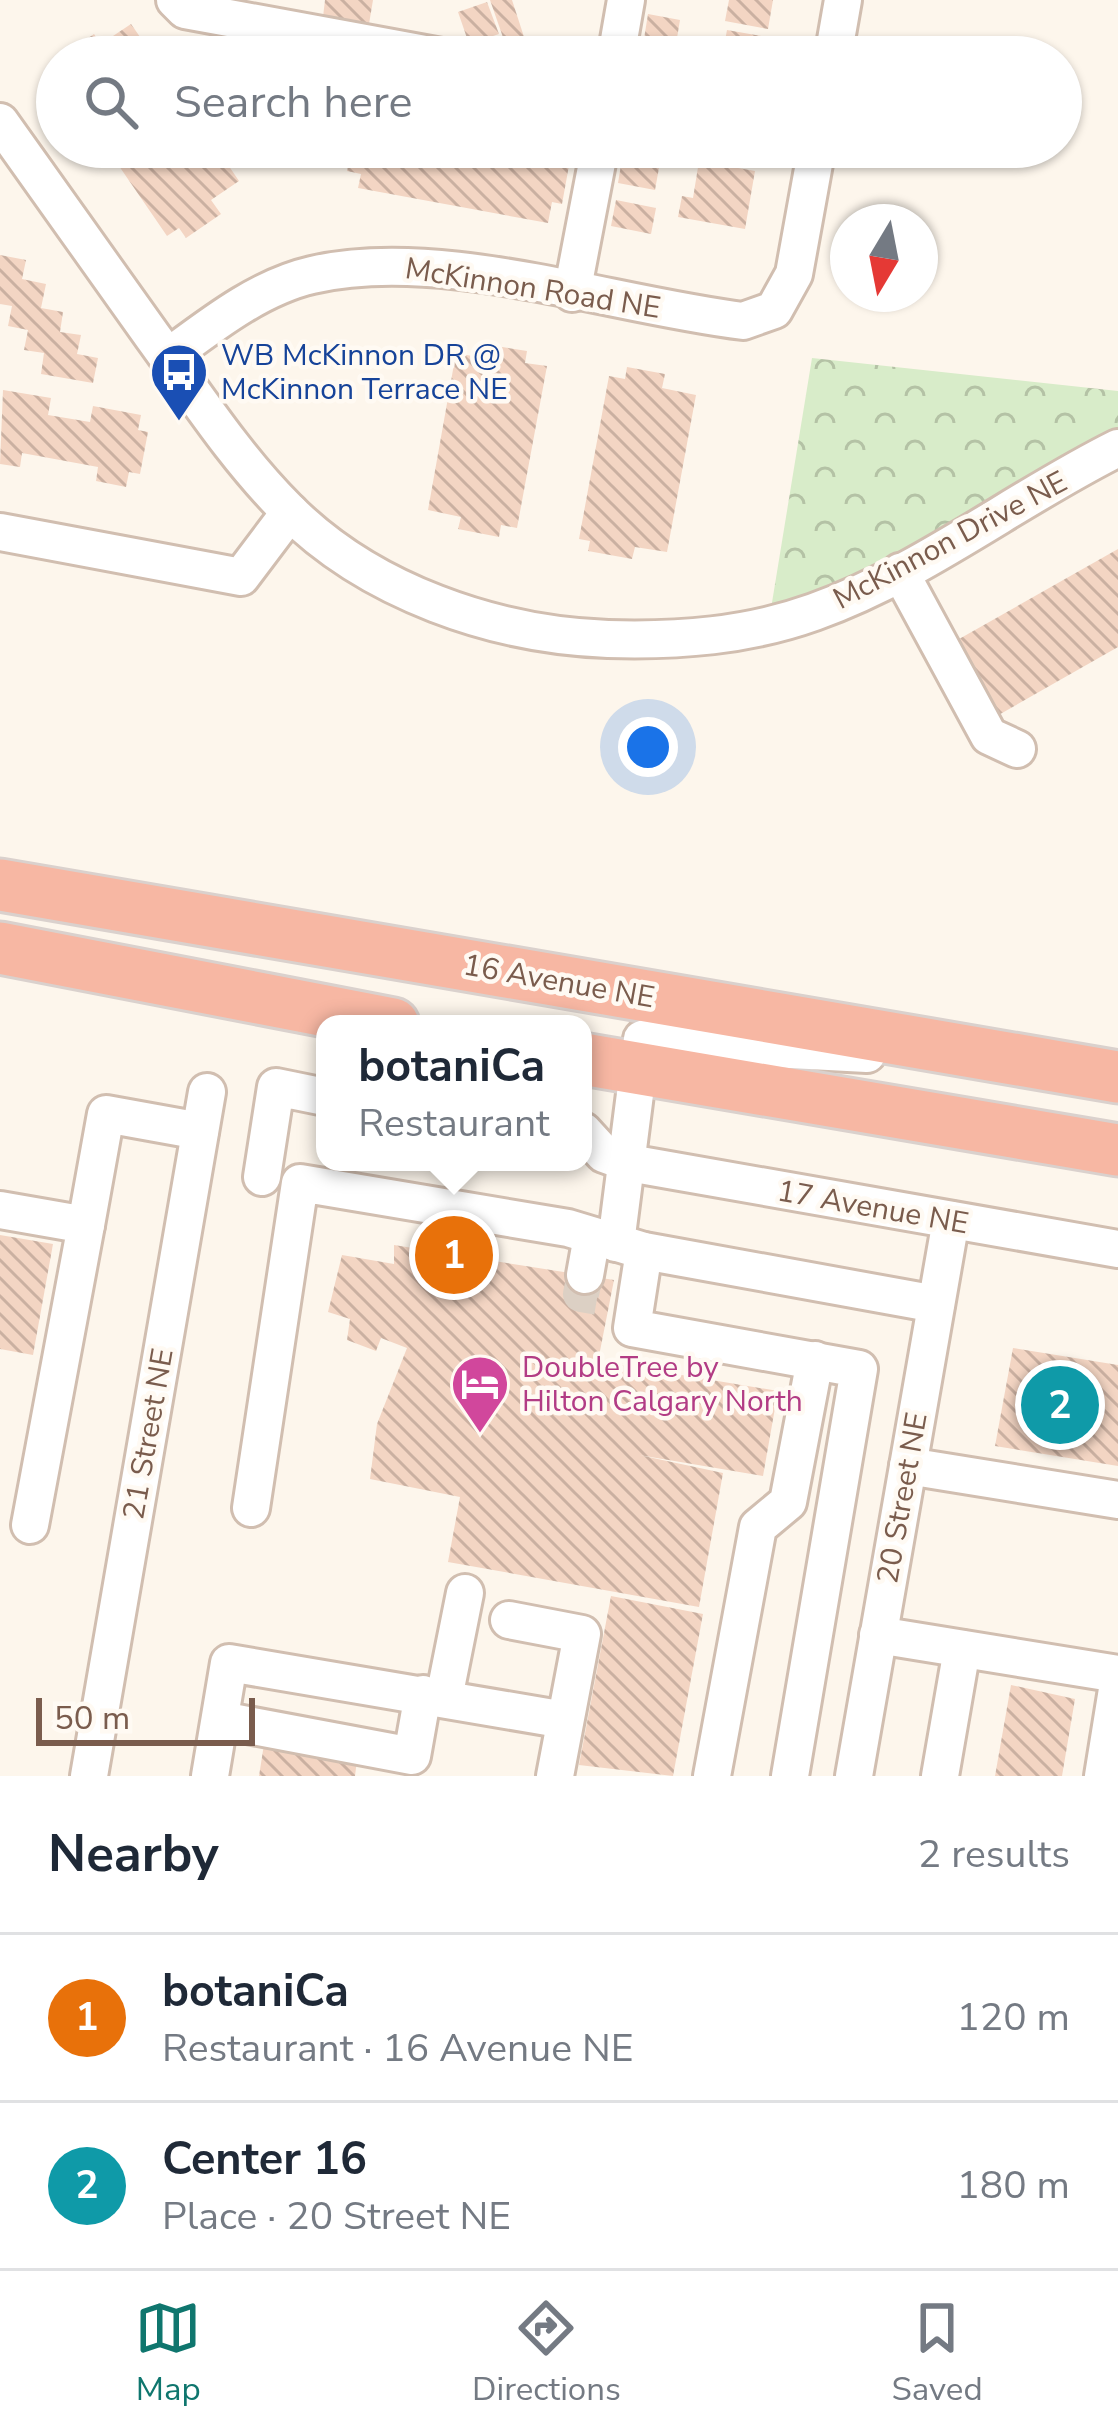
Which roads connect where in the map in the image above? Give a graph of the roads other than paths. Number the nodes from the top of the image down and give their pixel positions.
1 (175, 0) edge
2 (626, 0) edge
3 (843, 0) edge
4 (327, 36) edge
5 (620, 36) edge
6 (837, 36) edge
7 (0, 122) edge
8 (596, 168) edge
9 (814, 168) edge
10 (572, 293) junction
11 (168, 357) junction
12 (1118, 448) edge
13 (290, 512) junction
14 (0, 532) edge
15 (900, 572) junction
16 (1017, 749) dead end
17 (0, 848) edge
18 (0, 885) edge
19 (224, 924) junction
20 (0, 948) edge
21 (330, 1015) edge
22 (1021, 1060) junction
23 (592, 1061) edge
24 (637, 1069) junction
25 (1118, 1077) edge
26 (207, 1092) dead end
27 (316, 1094) edge
28 (995, 1129) junction
29 (200, 1131) junction
30 (592, 1141) edge
31 (1118, 1150) edge
32 (629, 1163) junction
33 (262, 1177) dead end
34 (1118, 1181) edge
35 (0, 1210) edge
36 (951, 1220) junction
37 (86, 1225) junction
38 (618, 1244) junction
39 (1118, 1249) edge
40 (610, 1293) junction
41 (936, 1304) junction
42 (815, 1360) junction
43 (908, 1466) junction
44 (1118, 1500) edge
45 (251, 1508) dead end
46 (30, 1525) dead end
47 (465, 1593) dead end
48 (508, 1620) dead end
49 (878, 1635) junction
50 (962, 1648) junction
51 (1118, 1678) edge
52 (434, 1696) junction
53 (220, 1720) junction
54 (566, 1720) junction
55 (410, 1766) edge
56 (89, 1776) edge
57 (210, 1776) edge
58 (555, 1776) edge
59 (712, 1776) edge
60 (790, 1776) edge
61 (854, 1776) edge
62 (940, 1776) edge
63 (1103, 1776) edge

1 - 4 street
2 - 5 street
3 - 6 street
7 - 11 street, McKinnon Drive NE
8 - 10 street
9 - 10 street, McKinnon Road NE
10 - 11 street, McKinnon Road NE
11 - 13 street, McKinnon Drive NE
12 - 15 street, McKinnon Drive NE
13 - 14 street
13 - 15 street, McKinnon Drive NE
15 - 16 street
17 - 19 highway
18 - 19 highway, 16 Avenue NE
19 - 22 highway, 16 Avenue NE
20 - 21 highway
22 - 24 street
22 - 25 highway, 16 Avenue NE
23 - 24 highway
24 - 28 highway
24 - 32 street
26 - 29 street, 21 Street NE
27 - 33 street
28 - 31 highway
28 - 34 highway
29 - 37 street
29 - 56 street, 21 Street NE
30 - 32 street
32 - 36 street, 17 Avenue NE
32 - 38 street
35 - 37 street
36 - 39 street, 17 Avenue NE
36 - 41 street, 20 Street NE
37 - 46 street
38 - 40 street
38 - 40 street
38 - 41 street
38 - 45 street
40 - 42 street
41 - 43 street, 20 Street NE
42 - 59 street
42 - 60 street
43 - 44 street
43 - 49 street, 20 Street NE
47 - 52 street
48 - 54 street
49 - 50 street
49 - 61 street, 20 Street NE
50 - 51 street
50 - 62 street
51 - 63 street
52 - 53 street
52 - 54 street
52 - 55 street
53 - 55 street
53 - 57 street
54 - 58 street

